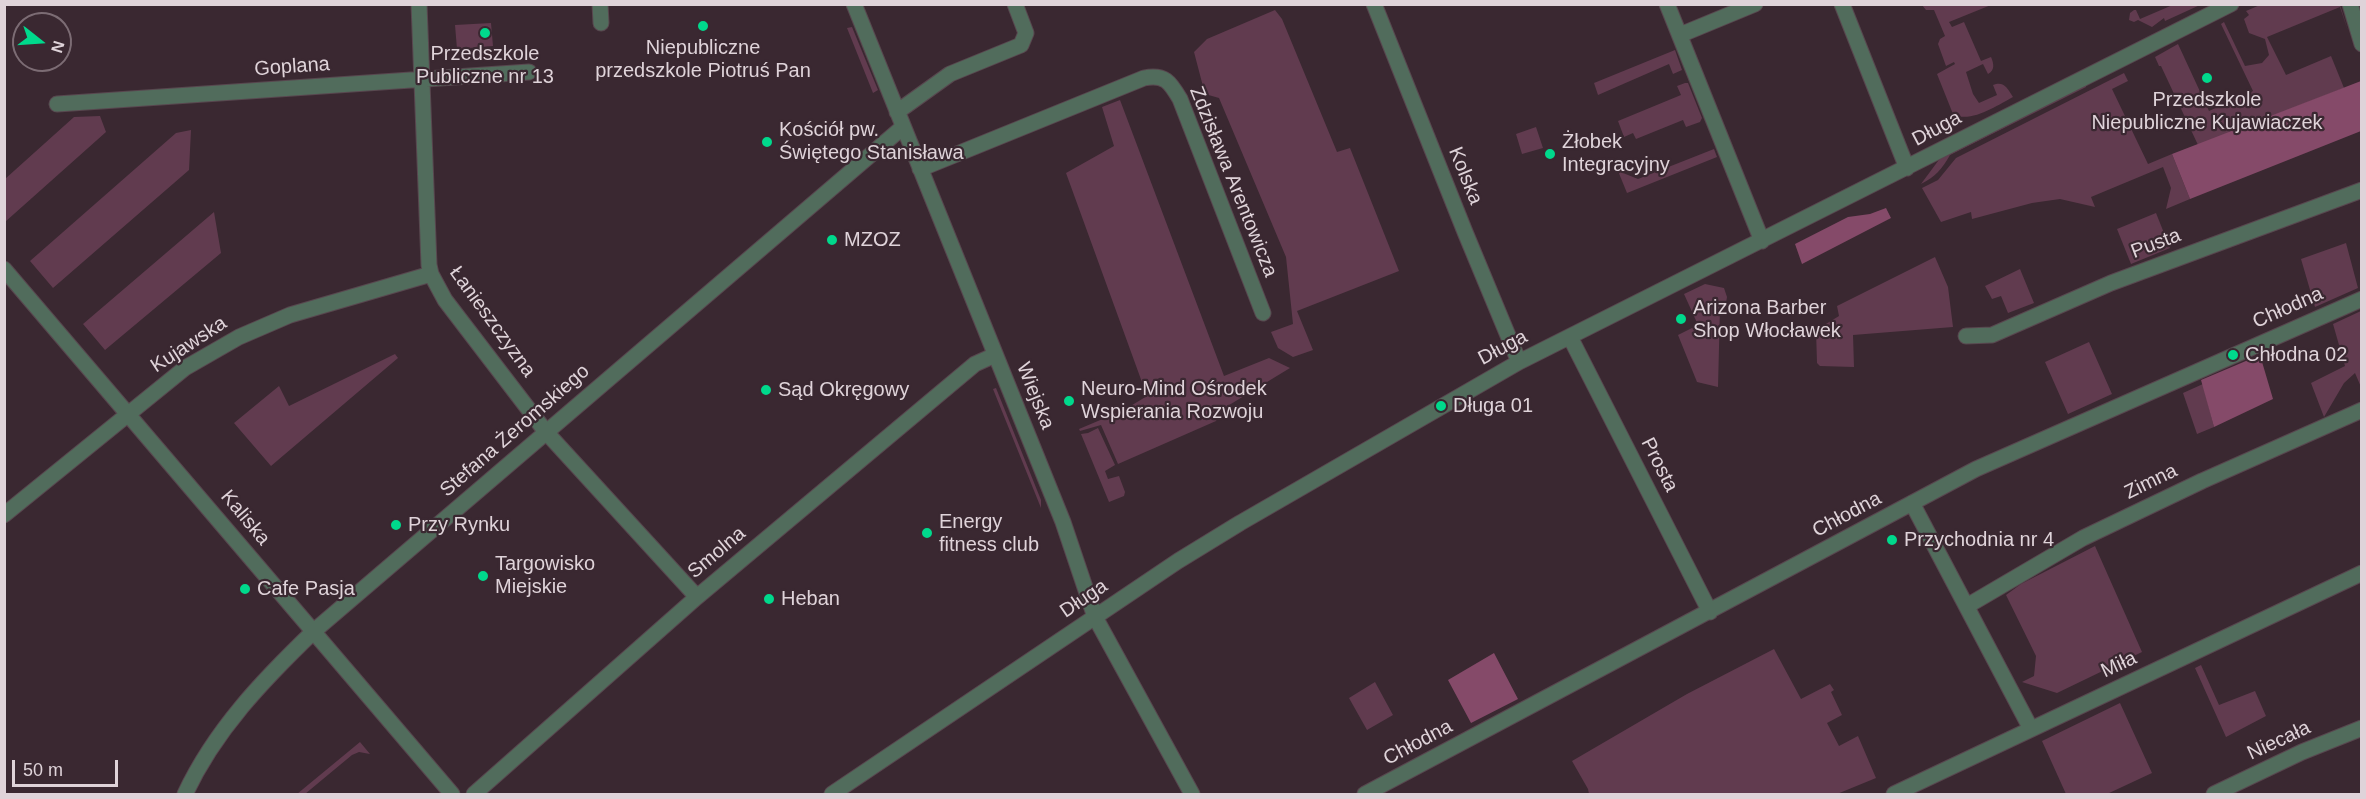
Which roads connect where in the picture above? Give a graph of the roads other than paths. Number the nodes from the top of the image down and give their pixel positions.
1 (419, 4) edge
2 (600, 4) edge
3 (854, 4) edge
4 (1015, 4) edge
5 (1374, 4) edge
6 (1667, 4) edge
7 (1755, 4) edge
8 (1842, 4) edge
9 (2231, 4) edge
10 (2350, 4) edge
11 (601, 23) dead end
12 (1680, 35) junction
13 (2361, 44) edge
14 (529, 72) dead end
15 (423, 80) junction
16 (57, 104) dead end
17 (900, 119) junction
18 (1907, 168) junction
19 (920, 169) junction
20 (2361, 190) edge
21 (1762, 241) junction
22 (4, 269) edge
23 (431, 274) junction
24 (2361, 298) edge
25 (1263, 313) dead end
26 (1966, 336) dead end
27 (1570, 337) junction
28 (995, 355) junction
29 (1519, 362) junction
30 (2361, 410) edge
31 (128, 414) junction
32 (546, 432) junction
33 (1912, 503) junction
34 (4, 515) edge
35 (2361, 573) edge
36 (697, 597) junction
37 (1966, 606) junction
38 (1710, 612) junction
39 (1095, 617) junction
40 (314, 631) junction
41 (2361, 728) edge
42 (2031, 729) junction
43 (185, 795) edge
44 (452, 795) edge
45 (474, 795) edge
46 (832, 795) edge
47 (1191, 795) edge
48 (1365, 795) edge
49 (1894, 795) edge
50 (2214, 795) edge

1 - 15 street, Łanieszczyzna
2 - 11 street
3 - 17 street, Wiejska
4 - 17 street, Stefana Żeromskiego
5 - 29 street, Kolska
6 - 12 street
7 - 12 street
8 - 18 street
9 - 18 street, Długa
10 - 13 street
12 - 21 street
14 - 15 street, Goplana
15 - 16 street, Goplana
15 - 23 street, Łanieszczyzna
17 - 19 street, Wiejska
17 - 32 street, Stefana Żeromskiego
18 - 21 street, Długa
19 - 25 street, Zdzisława Arentowicza
19 - 28 street, Wiejska
20 - 26 street, Pusta
21 - 27 street, Długa
22 - 31 street, Kaliska
23 - 31 street, Kujawska
23 - 32 street, Łanieszczyzna
24 - 33 street, Chłodna
27 - 29 street, Długa
27 - 38 street, Prosta
28 - 36 street, Smolna
28 - 39 street, Wiejska
29 - 39 street, Długa
30 - 37 street, Zimna
31 - 34 street, Kujawska
31 - 40 street, Kaliska
32 - 36 street, Łanieszczyzna
32 - 40 street, Stefana Żeromskiego
33 - 37 street
33 - 38 street, Chłodna
35 - 42 street, Miła
36 - 45 street, Smolna
37 - 42 street
38 - 48 street, Chłodna
39 - 46 street, Długa
39 - 47 street, Wiejska
40 - 43 street, Stefana Żeromskiego
40 - 44 street, Kaliska
41 - 50 street, Niecała
42 - 49 street, Miła

